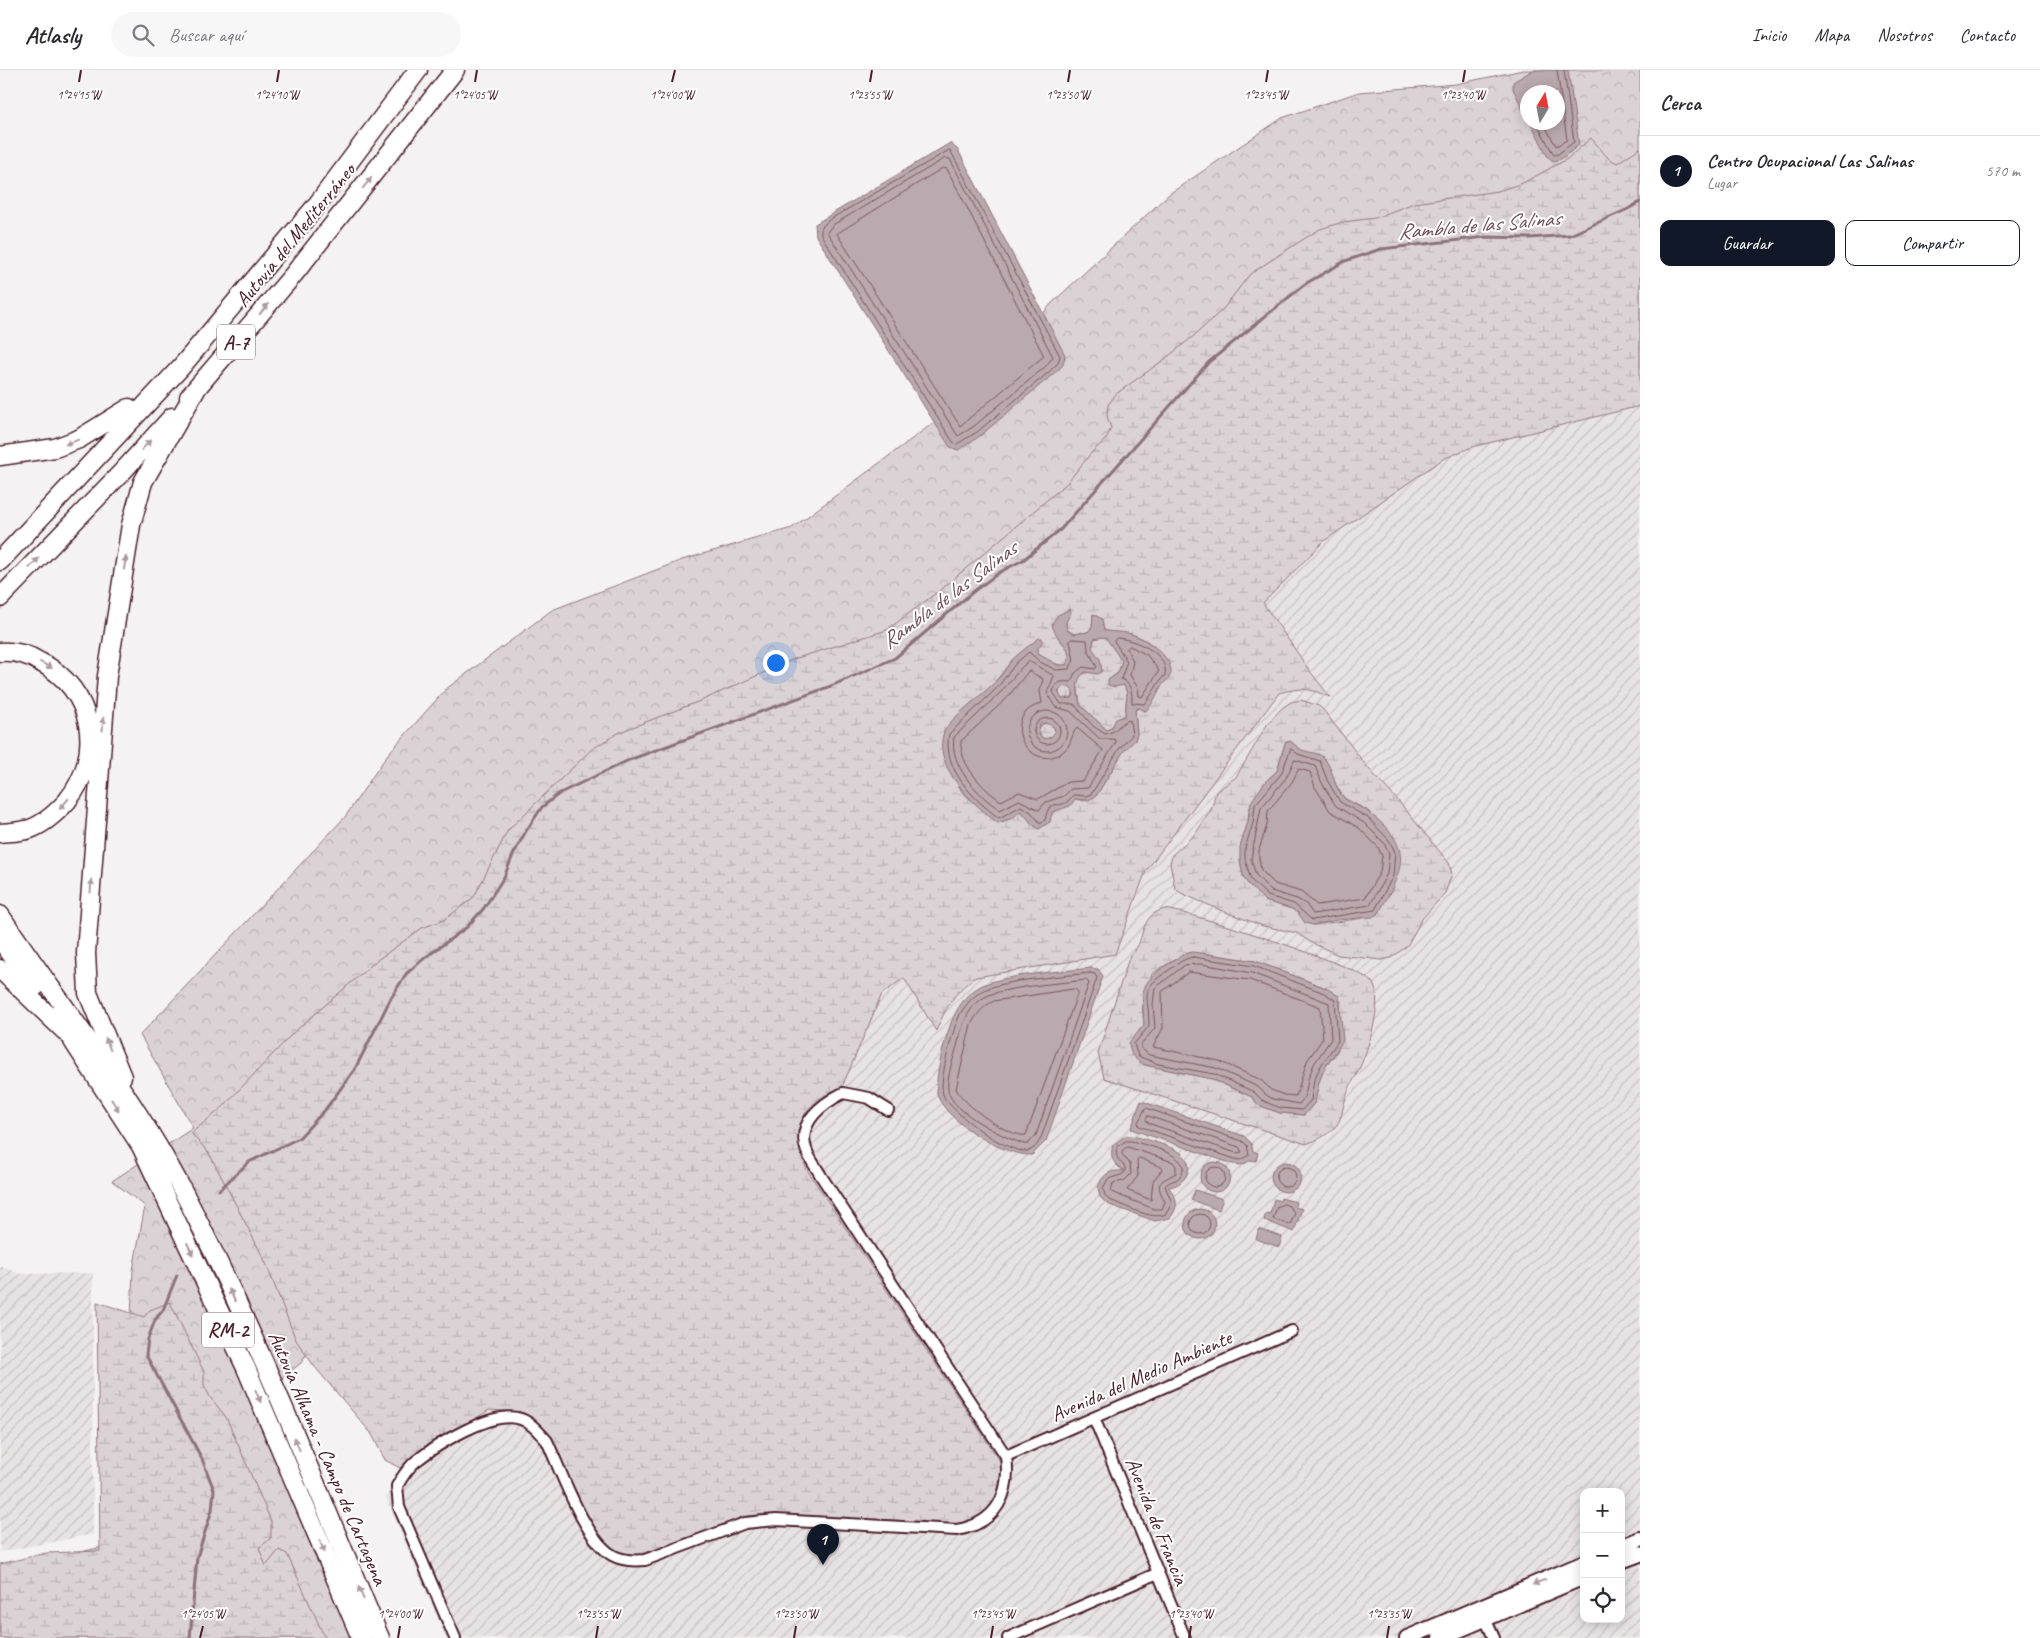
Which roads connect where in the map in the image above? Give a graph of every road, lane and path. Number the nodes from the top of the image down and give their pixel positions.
1 (418, 70) edge
2 (454, 70) edge
3 (378, 123) junction
4 (197, 388) junction
5 (129, 408) junction
6 (0, 456) edge
7 (0, 545) edge
8 (0, 561) edge
9 (0, 598) edge
10 (0, 652) edge
11 (0, 833) edge
12 (0, 915) edge
13 (0, 938) edge
14 (0, 969) edge
15 (69, 1035) junction
16 (888, 1110) dead end
17 (151, 1135) junction
18 (1292, 1331) dead end
19 (1094, 1418) junction
20 (1006, 1456) junction
21 (1640, 1539) edge
22 (1625, 1545) edge
23 (1640, 1554) edge
24 (1625, 1560) edge
25 (1580, 1565) edge
26 (1158, 1573) junction
27 (1581, 1578) edge
28 (1483, 1613) junction
29 (361, 1638) edge
30 (380, 1638) edge
31 (455, 1638) edge
32 (1008, 1638) edge
33 (1185, 1638) edge
34 (1408, 1638) edge
35 (1440, 1638) edge
36 (1494, 1638) edge

1 - 3 highway, Autovía del Mediterráneo / A-7
4 -> 2 highway, Autovía del Mediterráneo / A-7
3 - 5 highway
3 - 8 highway, Autovía del Mediterráneo / A-7
9 -> 4 highway, Autovía del Mediterráneo / A-7
17 -> 4 highway
5 -> 6 highway
5 - 7 highway
10 -> 11 highway
12 - 17 highway, RM-2
13 - 15 highway, RM-2
14 - 15 highway
15 -> 29 highway, Autovía Alhama - Campo de Cartagena / RM-2
16 - 20 street
30 -> 17 highway, Autovía Alhama - Campo de Cartagena / RM-2
18 - 19 street, Avenida del Medio Ambiente
19 - 20 street, Avenida del Medio Ambiente
19 - 26 street, Avenida de Francia
20 - 31 street
21 - 22 street
23 - 24 street
25 -> 28 street
26 - 32 street
26 - 33 street, Avenida de Francia
27 - 28 street
28 - 34 street
28 - 35 street
28 - 36 street

